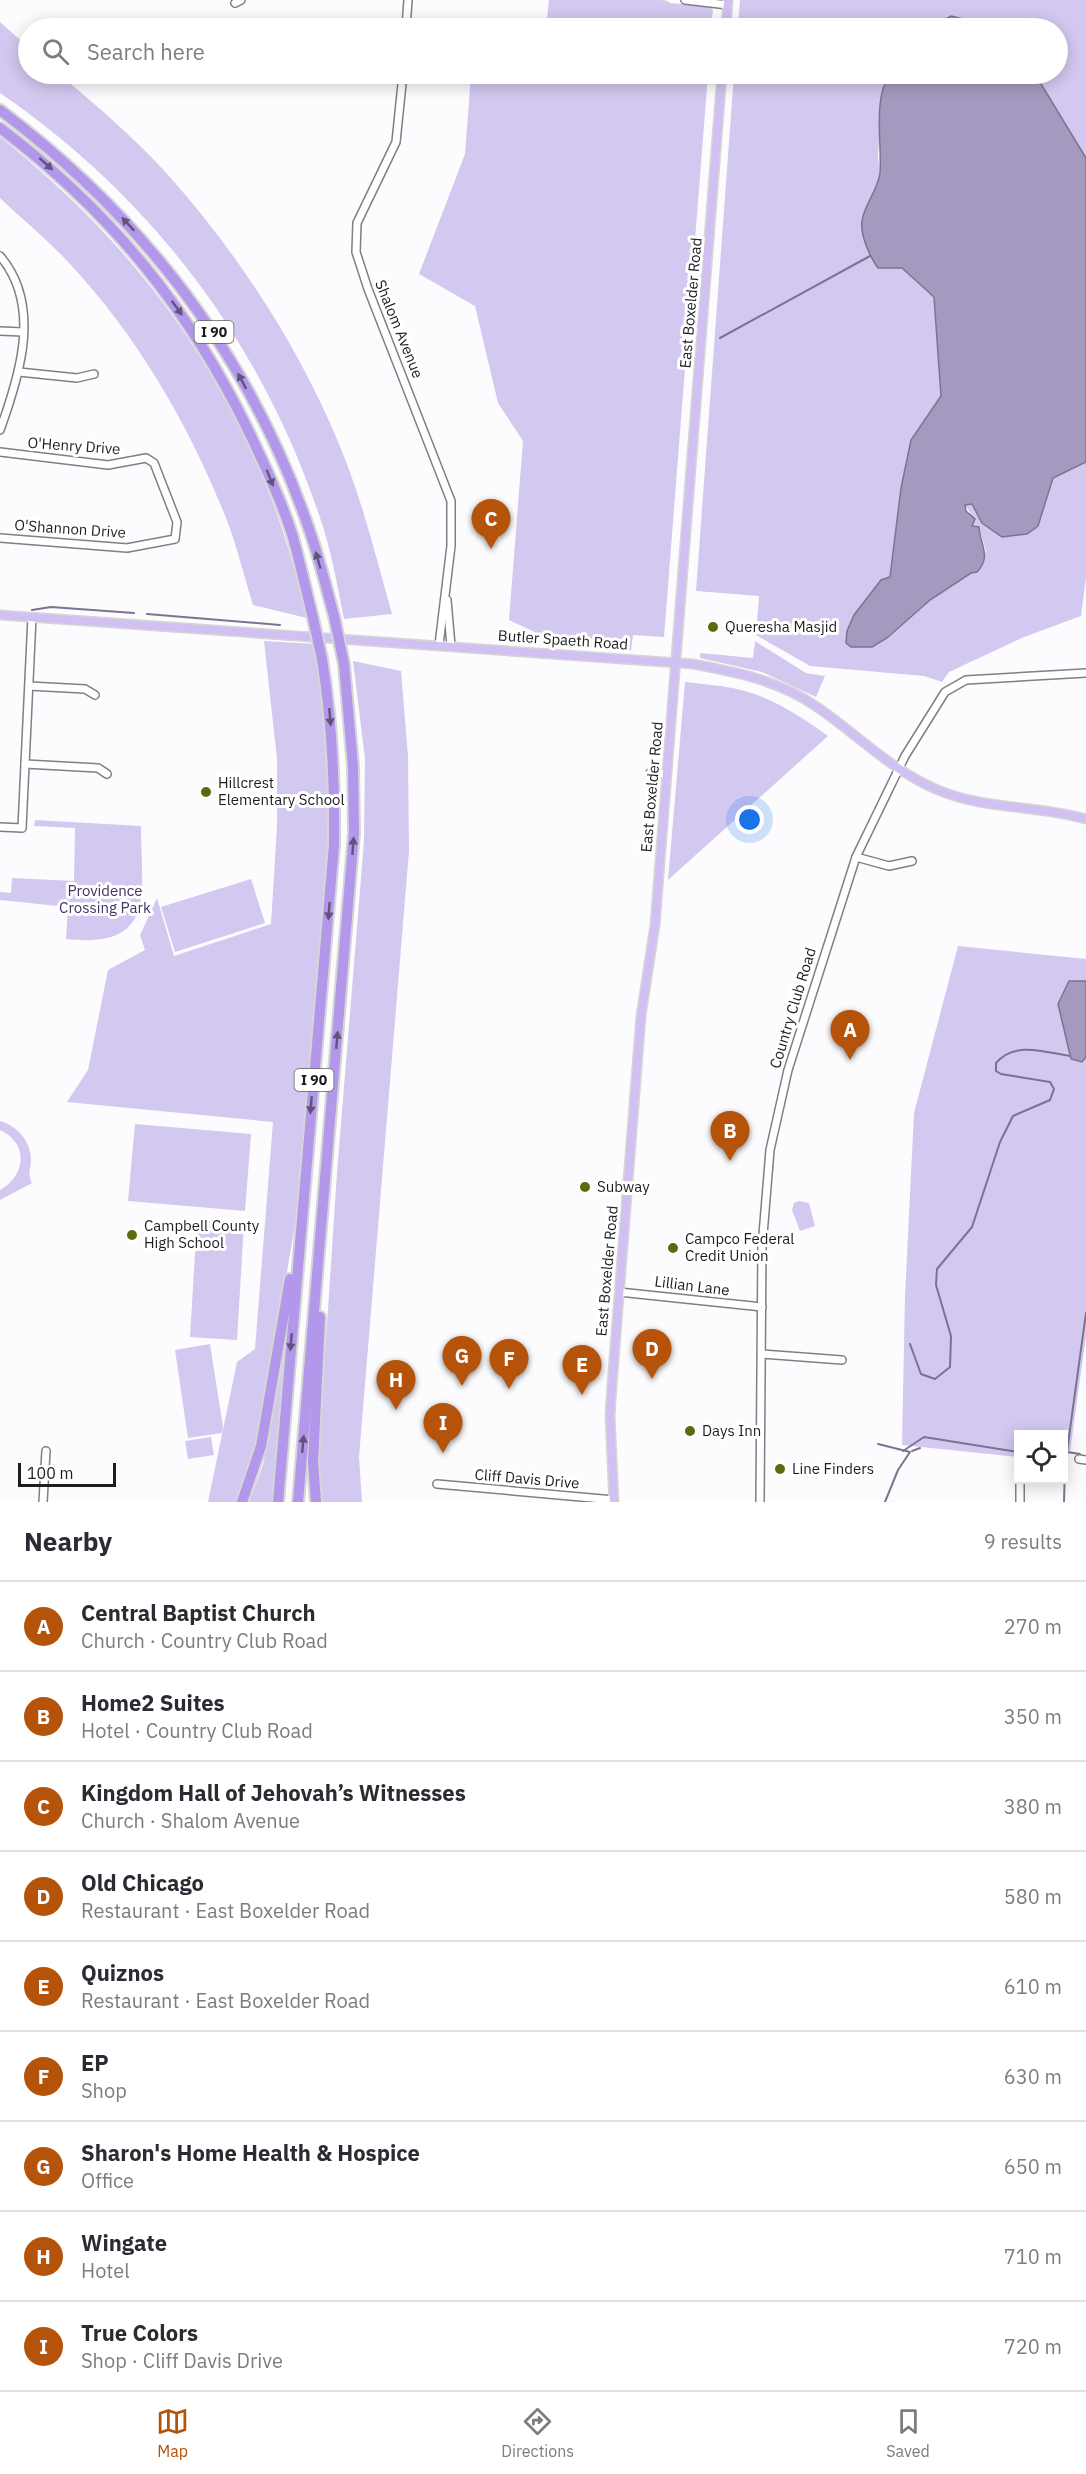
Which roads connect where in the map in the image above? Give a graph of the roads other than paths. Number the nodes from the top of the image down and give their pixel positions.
1 (408, 0) edge
2 (685, 0) edge
3 (728, 3) edge
4 (407, 18) edge
5 (727, 18) edge
6 (402, 84) edge
7 (721, 84) edge
8 (0, 110) edge
9 (3, 130) edge
10 (0, 256) edge
11 (0, 331) edge
12 (23, 332) junction
13 (19, 372) junction
14 (94, 374) dead end
15 (0, 430) edge
16 (0, 452) edge
17 (0, 538) edge
18 (175, 539) joint
19 (446, 598) junction
20 (0, 615) edge
21 (32, 617) junction
22 (439, 645) junction
23 (451, 646) junction
24 (676, 662) junction
25 (1086, 673) edge
26 (29, 686) junction
27 (95, 696) dead end
28 (25, 764) junction
29 (899, 770) junction
30 (650, 773) dead end
31 (106, 774) dead end
32 (666, 774) junction
33 (1086, 819) edge
34 (0, 827) edge
35 (856, 857) junction
36 (912, 861) dead end
37 (329, 1123) junction
38 (304, 1178) junction
39 (619, 1292) junction
40 (762, 1307) junction
41 (762, 1354) junction
42 (842, 1360) dead end
43 (46, 1451) dead end
44 (437, 1484) dead end
45 (1020, 1484) edge
46 (614, 1501) edge
47 (43, 1502) edge
48 (242, 1502) edge
49 (278, 1502) edge
50 (298, 1502) edge
51 (316, 1502) edge
52 (760, 1502) edge
53 (1020, 1502) edge

1 - 4 street
2 - 3 street
3 - 5 main road
6 - 19 street, Shalom Avenue
7 - 24 main road, East Boxelder Road
37 -> 8 highway, I 90, bridge
9 -> 38 highway, I 90, bridge
10 - 12 street
11 - 12 street
12 - 13 street
13 - 14 street
13 - 15 street
16 - 18 street, O'Henry Drive
17 - 18 street, O'Shannon Drive
19 - 22 street, Shalom Avenue
19 - 23 street, Shalom Avenue
20 - 21 main road, Butler Spaeth Road
21 - 22 main road, Butler Spaeth Road
21 - 26 street
22 - 23 main road, Butler Spaeth Road
23 - 24 main road, Butler Spaeth Road
24 - 29 main road, Butler Spaeth Road
24 - 32 main road, East Boxelder Road
25 - 29 street, Country Club Road
26 - 27 street
26 - 28 street
28 - 31 street
28 - 34 street
29 - 33 main road, Butler Spaeth Road
29 - 35 street, Country Club Road
30 - 32 street
32 - 39 main road, East Boxelder Road
35 - 36 street
35 - 40 street, Country Club Road
50 -> 37 highway, I 90
37 - 51 highway, I 90
38 - 48 highway, I 90
38 -> 49 highway, I 90
39 - 40 street, Lillian Lane
39 - 46 main road, East Boxelder Road
40 - 41 street, Country Club Road
41 - 42 street
41 - 52 street, Country Club Road
43 - 47 street
44 - 46 street, Cliff Davis Drive
45 - 53 street

